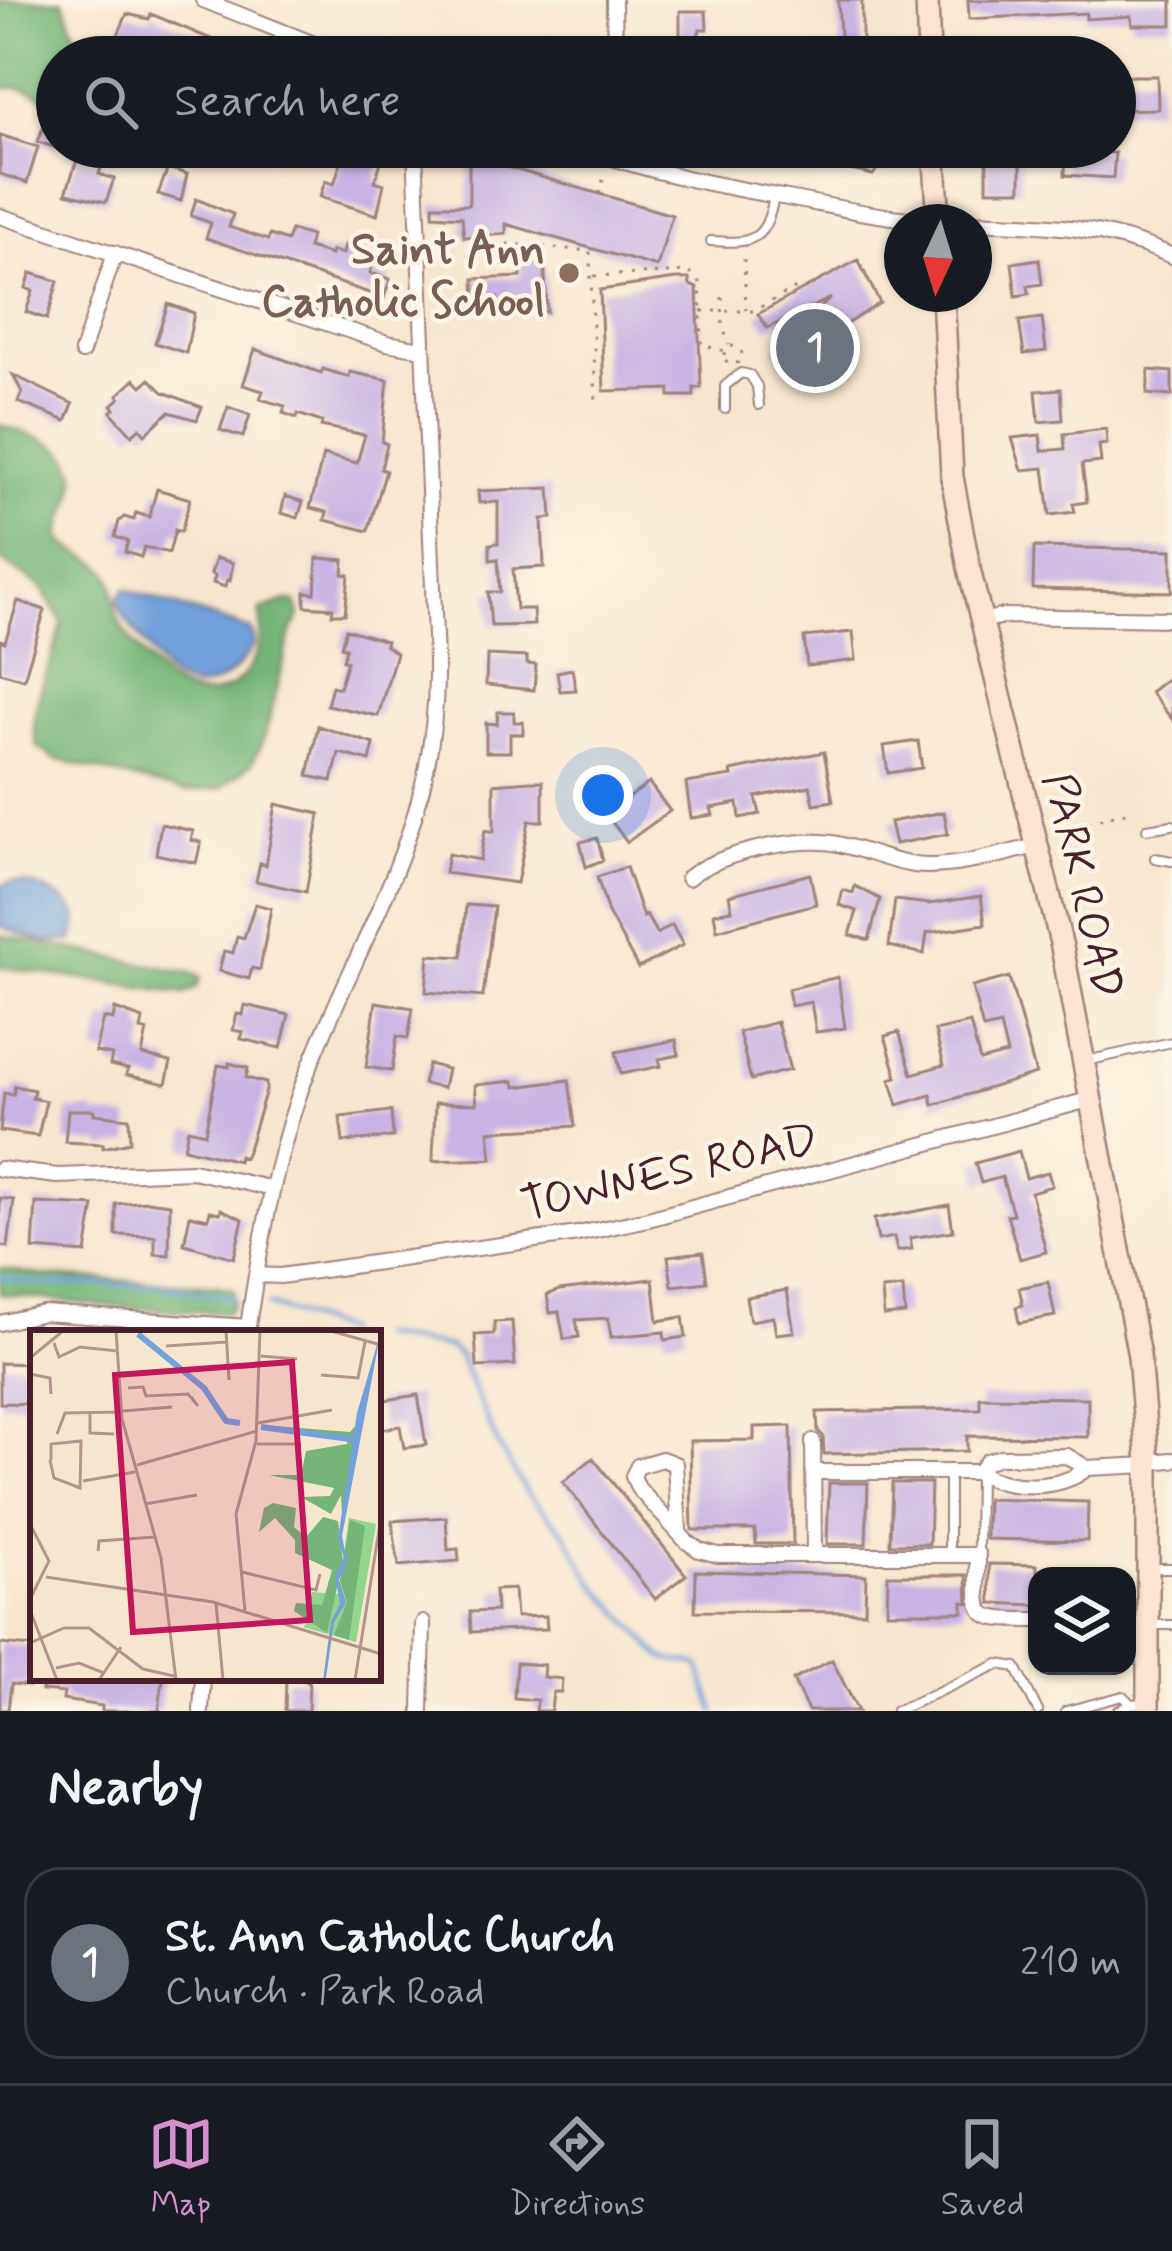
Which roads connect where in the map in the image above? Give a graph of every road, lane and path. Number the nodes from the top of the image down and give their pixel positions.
1 (203, 0) edge
2 (614, 0) edge
3 (927, 0) edge
4 (294, 36) edge
5 (615, 36) edge
6 (928, 36) edge
7 (416, 168) edge
8 (607, 168) edge
9 (640, 168) edge
10 (935, 168) edge
11 (599, 194) dead end
12 (775, 196) junction
13 (938, 204) edge
14 (884, 213) edge
15 (0, 215) edge
16 (992, 220) edge
17 (711, 241) dead end
18 (495, 243) dead end
19 (115, 253) junction
20 (1172, 256) edge
21 (744, 259) dead end
22 (591, 277) junction
23 (798, 287) dead end
24 (722, 297) dead end
25 (722, 310) junction
26 (746, 310) junction
27 (700, 311) junction
28 (944, 312) edge
29 (422, 349) junction
30 (82, 352) dead end
31 (596, 404) dead end
32 (759, 405) dead end
33 (724, 409) dead end
34 (1172, 619) edge
35 (981, 621) junction
36 (1130, 811) dead end
37 (1172, 825) edge
38 (1147, 830) dead end
39 (1044, 839) junction
40 (1155, 858) dead end
41 (1172, 861) edge
42 (688, 878) dead end
43 (1172, 1042) edge
44 (1084, 1062) junction
45 (1092, 1099) junction
46 (0, 1169) edge
47 (273, 1190) junction
48 (256, 1275) junction
49 (0, 1323) edge
50 (248, 1330) edge
51 (813, 1442) dead end
52 (1172, 1460) edge
53 (1148, 1464) junction
54 (1088, 1468) junction
55 (949, 1471) junction
56 (813, 1472) junction
57 (979, 1472) junction
58 (679, 1532) junction
59 (814, 1555) junction
60 (949, 1555) junction
61 (978, 1556) junction
62 (1148, 1568) junction
63 (1172, 1568) edge
64 (1028, 1619) edge
65 (423, 1623) dead end
66 (1148, 1625) junction
67 (1172, 1625) edge
68 (203, 1681) edge
69 (1142, 1706) edge
70 (201, 1711) edge
71 (422, 1711) edge
72 (896, 1711) edge
73 (1038, 1711) edge
74 (1066, 1711) edge
75 (1118, 1711) edge

1 - 4 street
2 - 5 street
3 - 6 main road
7 - 29 street
8 - 11 path
9 - 12 street
10 - 13 main road
12 - 14 street
12 - 17 lane
15 - 19 street
16 - 20 street
18 - 22 path
19 - 29 street
19 - 30 street
21 - 26 path
22 - 27 path
22 - 31 path
23 - 26 path
24 - 25 path
25 - 26 path
25 - 27 path
25 - 27 path
28 - 35 main road, PARK ROAD
29 - 47 street
32 - 33 lane
34 - 35 street
35 - 39 main road, PARK ROAD
36 - 39 path
37 - 38 lane
39 - 42 street
39 - 44 main road, PARK ROAD
40 - 41 lane
43 - 44 lane
44 - 45 main road, PARK ROAD
45 - 48 street, TOWNES ROAD
45 - 53 main road, PARK ROAD
46 - 47 street
47 - 48 street
48 - 50 street
49 - 50 street
51 - 56 street
52 - 53 street
53 - 54 street
53 - 62 main road, PARK ROAD
54 - 57 street
54 - 57 street
55 - 56 street
55 - 57 street
55 - 60 lane
56 - 59 street
57 - 61 lane
58 - 58 street
58 - 59 street
59 - 60 street
60 - 61 street
61 - 64 street
62 - 63 lane
62 - 66 main road, PARK ROAD
65 - 71 street
66 - 67 lane
66 - 69 main road, PARK ROAD
68 - 70 street
69 - 74 lane
69 - 75 lane
72 - 73 lane

